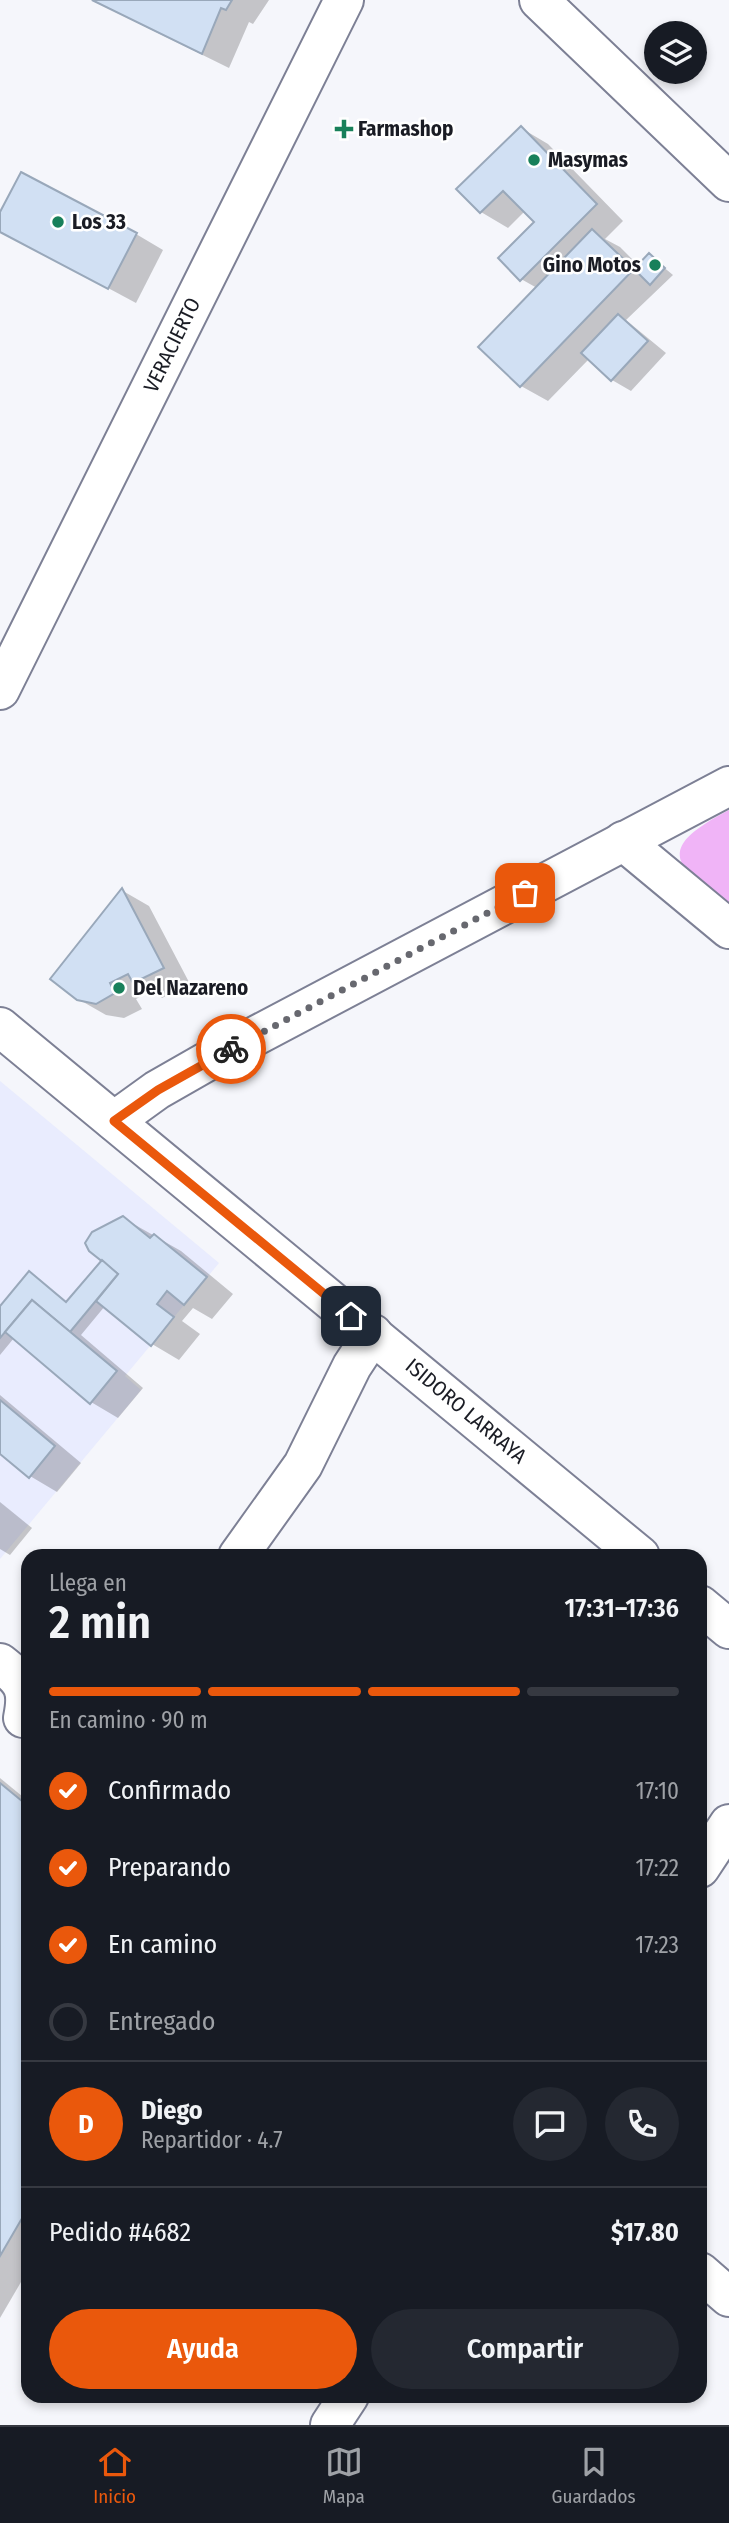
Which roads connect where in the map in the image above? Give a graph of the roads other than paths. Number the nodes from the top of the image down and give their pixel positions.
1 (344, 0) edge
2 (539, 0) edge
3 (729, 182) edge
4 (13, 645) edge
5 (0, 690) edge
6 (729, 786) edge
7 (624, 841) junction
8 (729, 929) edge
9 (0, 1027) edge
10 (114, 1121) junction
11 (373, 1334) junction
12 (243, 1549) edge
13 (632, 1549) edge
14 (707, 1611) edge
15 (729, 1629) edge
16 (0, 1663) edge
17 (21, 1682) edge
18 (729, 1824) edge
19 (707, 1857) edge
20 (707, 2278) edge
21 (729, 2297) edge
22 (344, 2403) edge
23 (330, 2425) edge

1 - 4 street, VERACIERTO
2 - 3 street
4 - 5 street, VERACIERTO
6 - 7 street
7 - 8 street
7 - 10 street
9 - 10 street, ISIDORO LARRAYA
10 - 11 street, ISIDORO LARRAYA
11 - 12 street
11 - 13 street, ISIDORO LARRAYA
14 - 15 street
16 - 17 street
18 - 19 street
20 - 21 street
22 - 23 street

